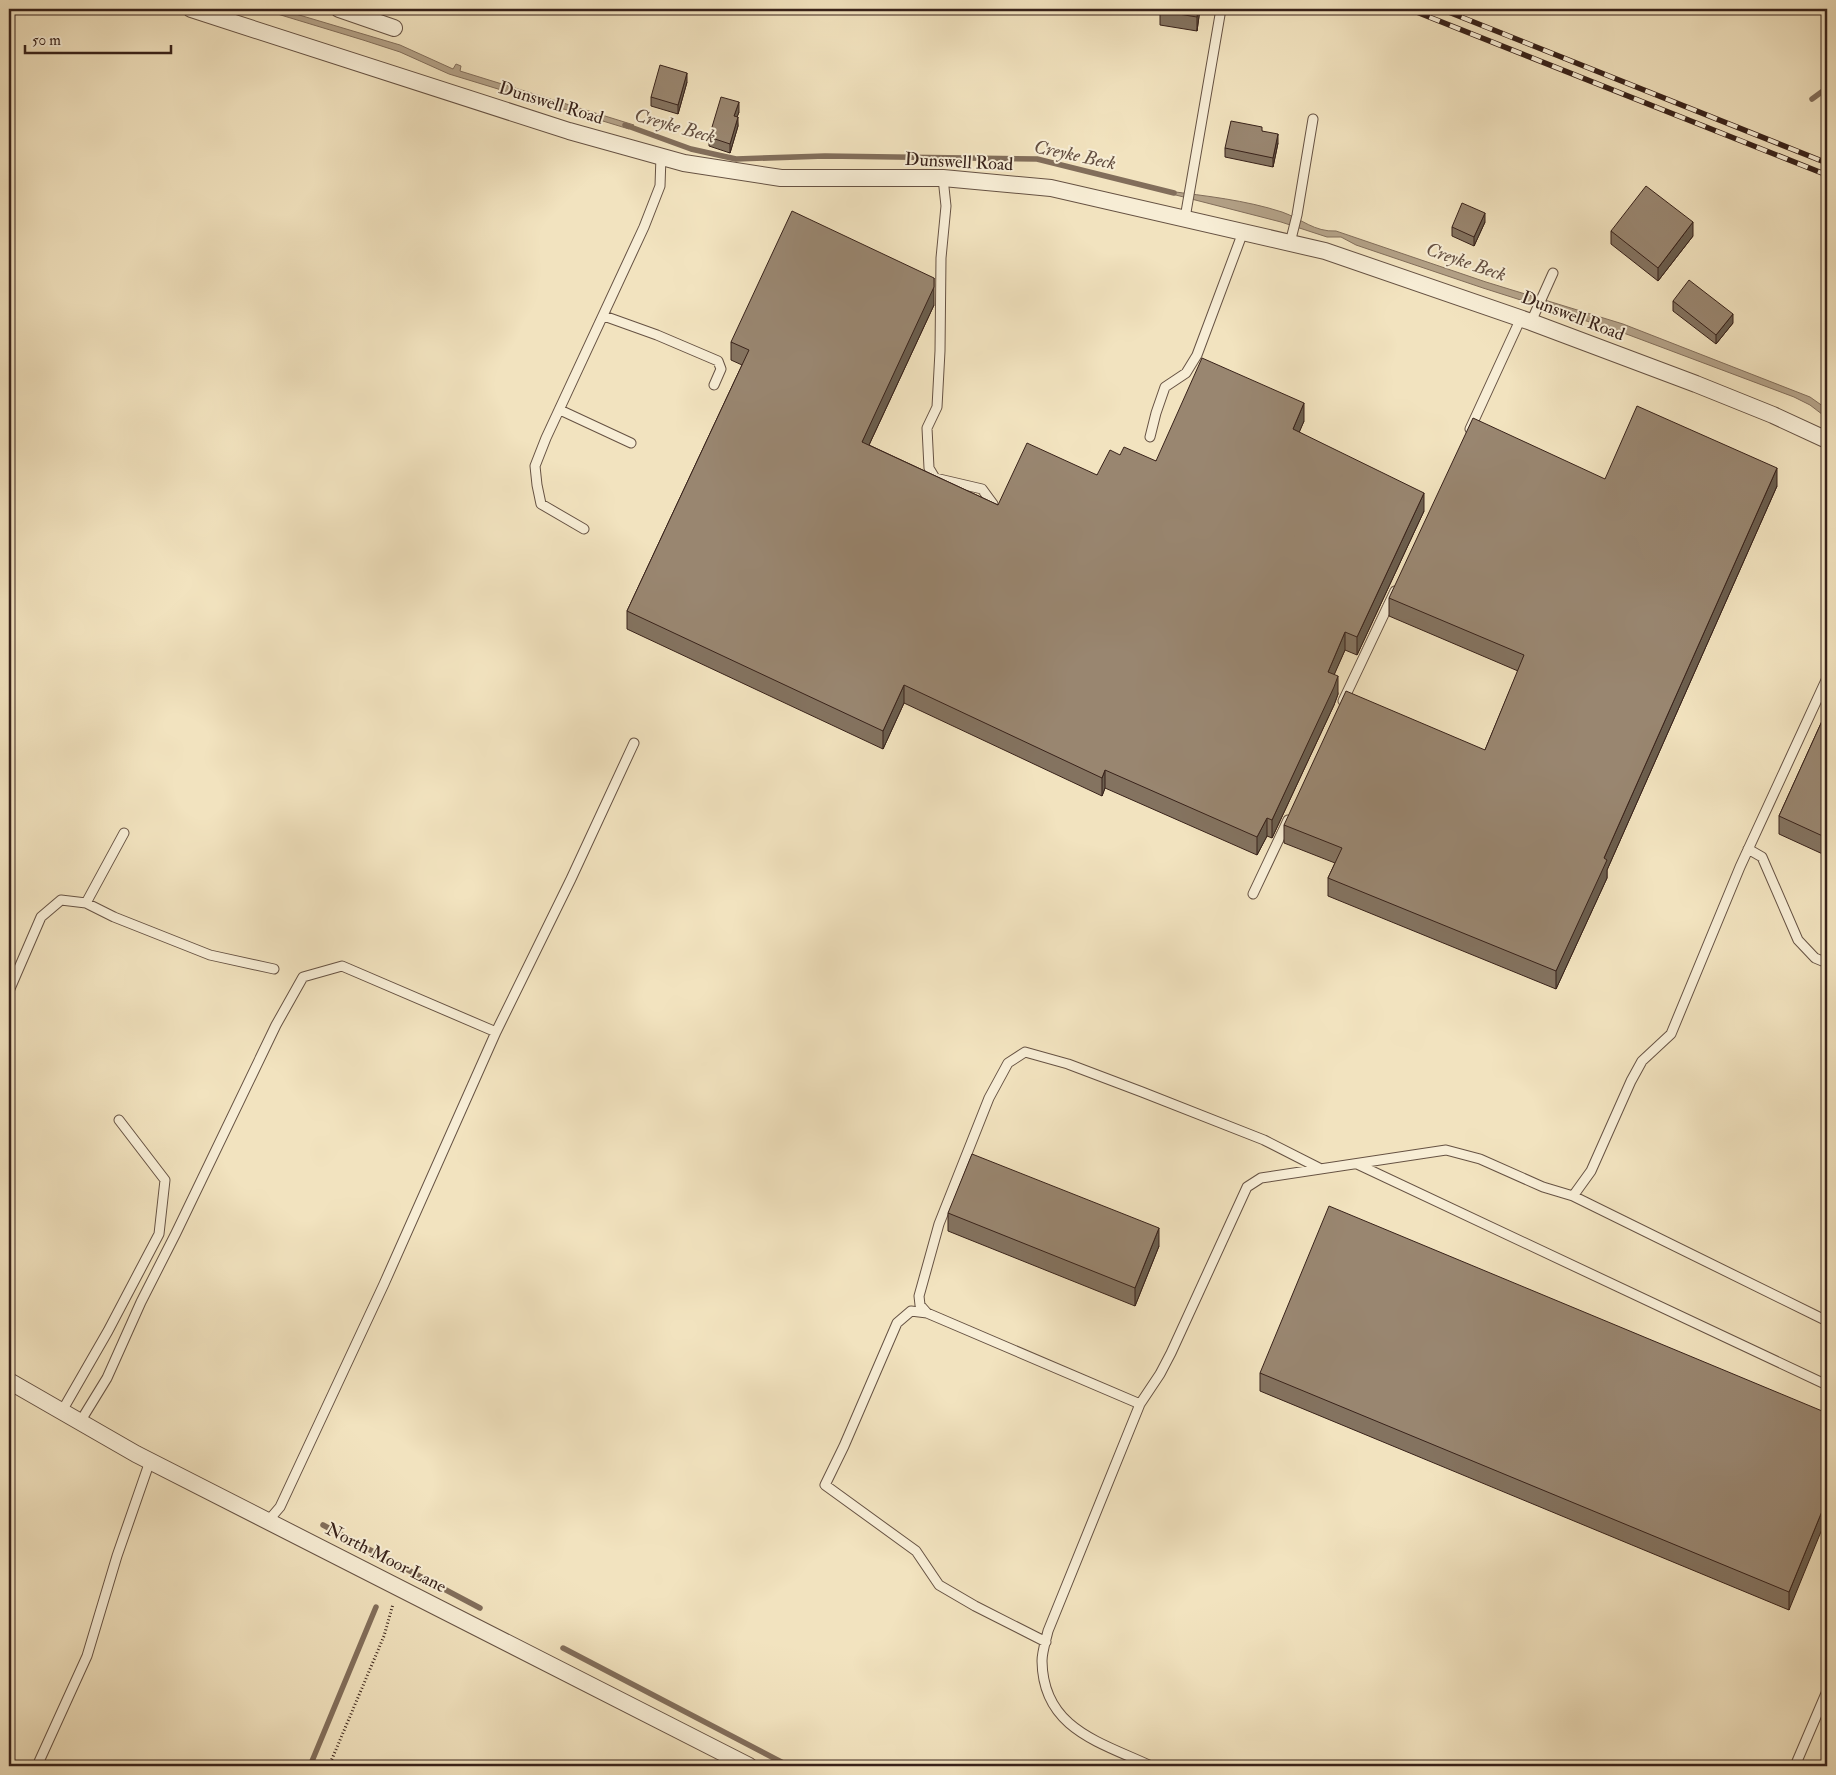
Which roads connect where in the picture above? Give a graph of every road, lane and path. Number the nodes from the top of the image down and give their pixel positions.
1 (191, 9) edge
2 (339, 9) edge
3 (1221, 9) edge
4 (394, 28) dead end
5 (1313, 119) dead end
6 (661, 156) junction
7 (943, 178) junction
8 (1187, 211) junction
9 (1243, 232) junction
10 (1291, 237) junction
11 (1553, 273) dead end
12 (604, 316) junction
13 (1529, 316) junction
14 (714, 385) dead end
15 (560, 410) junction
16 (1467, 435) edge
17 (1150, 437) dead end
18 (1827, 440) edge
19 (631, 443) dead end
20 (992, 504) edge
21 (584, 529) dead end
22 (1400, 579) edge
23 (1827, 678) edge
24 (1337, 714) edge
25 (634, 743) dead end
26 (1291, 813) edge
27 (124, 833) dead end
28 (1748, 849) junction
29 (1253, 894) dead end
30 (86, 904) junction
31 (1827, 963) edge
32 (274, 969) dead end
33 (9, 991) edge
34 (496, 1032) junction
35 (119, 1120) dead end
36 (1356, 1164) junction
37 (1322, 1169) junction
38 (1573, 1196) junction
39 (927, 1313) junction
40 (1827, 1320) edge
41 (9, 1381) edge
42 (1827, 1385) edge
43 (1140, 1404) junction
44 (62, 1411) junction
45 (80, 1422) junction
46 (150, 1461) junction
47 (268, 1521) junction
48 (399, 1587) junction
49 (1046, 1642) junction
50 (1827, 1691) edge
51 (37, 1766) edge
52 (329, 1766) edge
53 (749, 1766) edge
54 (1151, 1766) edge
55 (1795, 1766) edge

1 - 6 street, Dunswell Road
2 - 4 street
3 - 8 lane
5 - 10 lane
6 - 7 street, Dunswell Road
6 - 12 lane
7 - 8 street, Dunswell Road
7 - 20 lane
8 - 9 street, Dunswell Road
9 - 10 street, Dunswell Road
9 - 17 lane
10 - 13 street, Dunswell Road
11 - 13 lane
12 - 14 lane
12 - 15 lane
13 - 16 lane
13 - 18 street, Dunswell Road
15 - 19 lane
15 - 21 lane
22 - 24 lane
23 - 28 lane
25 - 34 lane
26 - 29 lane
27 - 30 lane
28 - 31 lane
28 - 38 lane
30 - 32 lane
30 - 33 lane
34 - 45 lane
34 - 47 lane
35 - 44 lane
36 - 37 lane
36 - 38 lane
36 - 42 lane
37 - 39 lane
37 - 43 lane
38 - 40 lane
39 - 43 lane
39 - 49 lane
41 - 44 street, North Moor Lane
43 - 49 lane
44 - 45 street, North Moor Lane
45 - 46 street, North Moor Lane
46 - 47 street, North Moor Lane
46 - 51 lane
47 - 48 street, North Moor Lane
48 - 52 path
48 - 53 street, North Moor Lane
49 - 54 lane
50 - 55 lane

